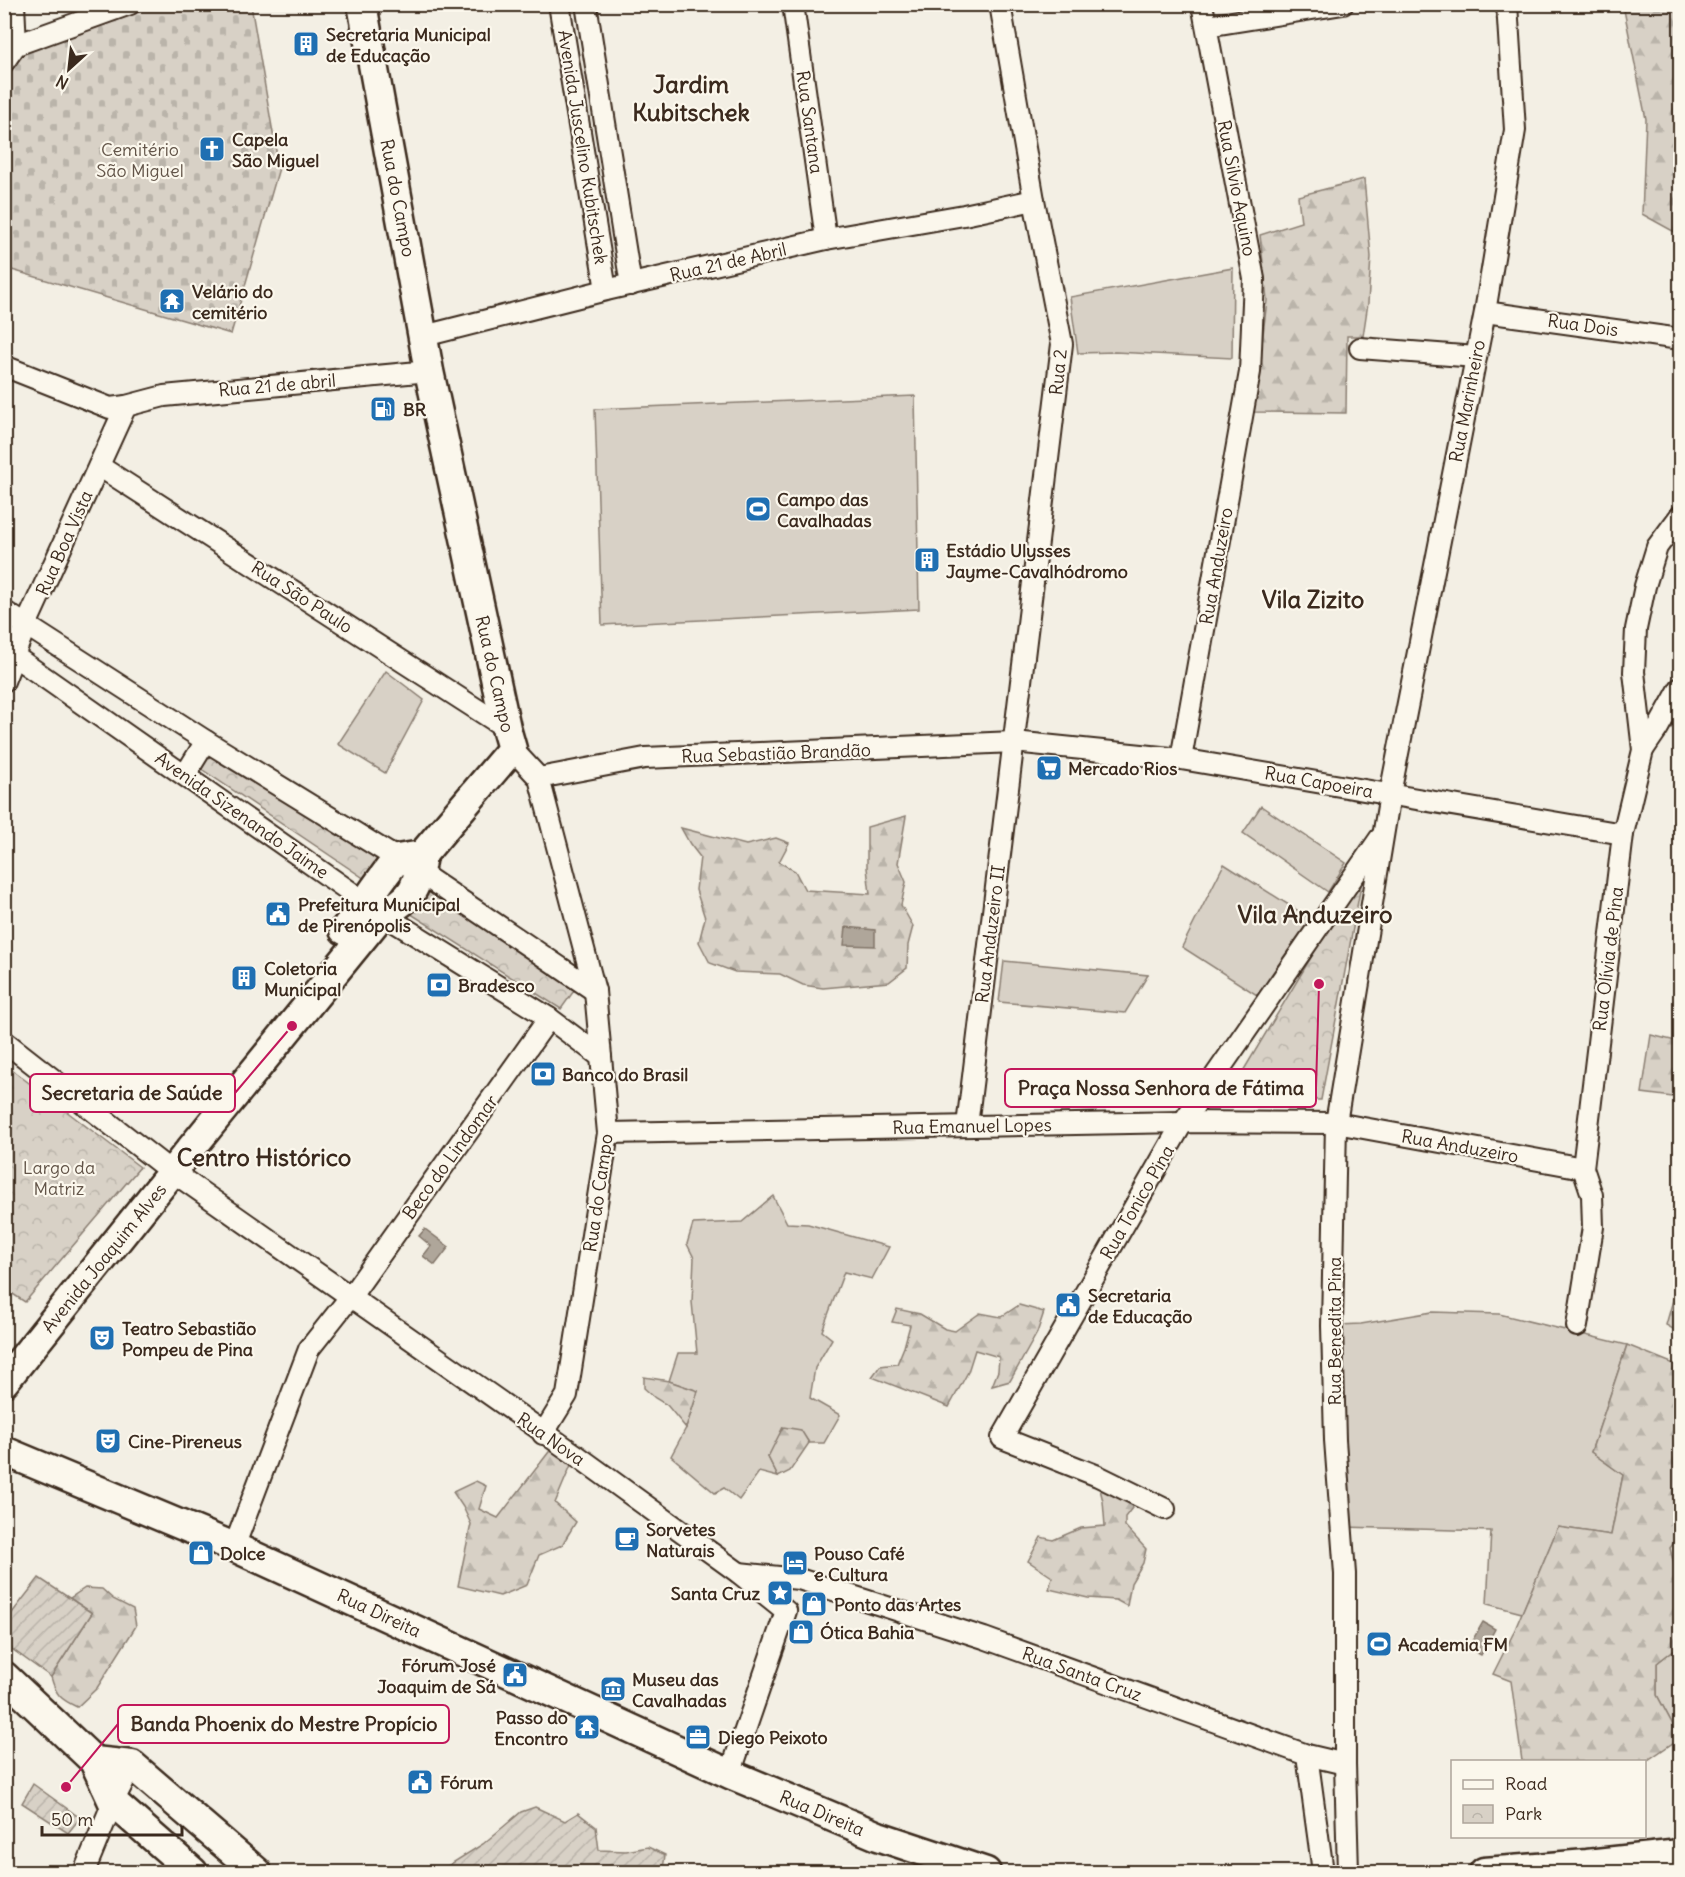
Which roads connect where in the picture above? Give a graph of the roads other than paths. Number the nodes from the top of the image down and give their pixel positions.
1 (14, 4) edge
2 (130, 4) edge
3 (362, 4) edge
4 (559, 4) edge
5 (586, 4) edge
6 (793, 4) edge
7 (1000, 4) edge
8 (1202, 4) edge
9 (1343, 4) edge
10 (1507, 4) edge
11 (1207, 26) junction
12 (16, 45) junction
13 (4, 62) edge
14 (1034, 200) junction
15 (826, 239) junction
16 (631, 285) junction
17 (606, 290) junction
18 (1485, 312) junction
19 (424, 336) junction
20 (1680, 339) edge
21 (1360, 348) dead end
22 (1476, 357) junction
23 (4, 366) edge
24 (429, 372) junction
25 (1250, 372) joint
26 (126, 406) junction
27 (99, 466) junction
28 (1680, 516) edge
29 (4, 611) edge
30 (26, 625) junction
31 (10, 653) edge
32 (4, 681) edge
33 (1680, 688) edge
34 (509, 739) junction
35 (206, 741) junction
36 (1014, 742) junction
37 (1642, 750) junction
38 (1181, 759) junction
39 (185, 775) junction
40 (539, 778) junction
41 (1390, 794) junction
42 (1383, 833) junction
43 (1623, 834) junction
44 (413, 862) junction
45 (374, 908) junction
46 (595, 991) junction
47 (549, 1018) junction
48 (4, 1041) edge
49 (601, 1057) junction
50 (1183, 1122) junction
51 (1336, 1123) junction
52 (967, 1126) junction
53 (608, 1132) junction
54 (166, 1167) junction
55 (1583, 1168) junction
56 (87, 1267) junction
57 (351, 1296) junction
58 (1577, 1326) dead end
59 (4, 1362) edge
60 (4, 1382) edge
61 (543, 1434) junction
62 (4, 1451) edge
63 (1165, 1509) dead end
64 (234, 1547) junction
65 (739, 1573) junction
66 (799, 1579) junction
67 (786, 1611) junction
68 (4, 1676) edge
69 (1307, 1755) junction
70 (94, 1761) junction
71 (1345, 1764) junction
72 (132, 1765) junction
73 (729, 1774) junction
74 (113, 1802) junction
75 (1680, 1854) edge
76 (84, 1872) edge
77 (192, 1872) edge
78 (257, 1872) edge
79 (986, 1872) edge
80 (1323, 1872) edge
81 (1348, 1872) edge
82 (1484, 1872) edge

1 - 12 street
2 - 12 street
3 - 19 street, Rua do Campo
4 - 17 street, Avenida Juscelino Kubitschek
5 - 16 street, Avenida Juscelino Kubitschek
6 - 15 street, Rua Santana
7 - 14 street, Rua 2
8 - 11 street, Rua Silvio Aquino
9 - 11 street
10 - 18 street, Rua Marinheiro
11 - 25 street, Rua Silvio Aquino
12 - 13 street
14 - 15 street, Rua 21 de Abril
14 - 36 street, Rua 2
15 - 16 street, Rua 21 de Abril
16 - 17 street, Rua 21 de Abril
17 - 19 street, Rua 21 de Abril
18 - 20 street, Rua Dois
18 - 22 street, Rua Marinheiro
19 - 24 street, Rua do Campo
21 - 22 street
22 - 41 street, Rua Marinheiro
23 - 26 street
24 - 26 street, Rua 21 de abril
24 - 34 street, Rua do Campo
25 - 38 street, Rua Anduzeiro
26 - 27 street, Rua Boa Vista
27 - 30 street, Rua Boa Vista
27 - 34 street, Rua São Paulo
28 - 37 street, Rua Olívia de Pina
29 - 30 street
30 - 31 street, Rua Boa Vista
30 - 35 street
31 - 32 street, Rua Boa Vista
31 - 39 street, Avenida Sizenando Jaime
33 - 37 street, Rua Olívia de Pina
34 - 40 street, Rua do Campo
34 - 44 street, Avenida Joaquim Alves
35 - 39 street
35 - 44 street
36 - 38 street, Rua Capoeira
36 - 40 street, Rua Sebastião Brandão
36 - 52 street, Rua Anduzeiro II
37 - 43 street, Rua Olívia de Pina
38 - 41 street, Rua Capoeira
39 - 45 street, Avenida Sizenando Jaime
40 - 46 street, Rua do Campo
41 - 42 street, Rua Benedita Pina
41 - 43 street, Rua Capoeira
42 - 50 street, Rua Tonico Pina
42 - 51 street, Rua Benedita Pina
43 - 55 street, Rua Olívia de Pina
44 - 45 street, Avenida Joaquim Alves
44 - 46 street
45 - 47 street, Avenida Sizenando Jaime
45 - 54 street, Avenida Joaquim Alves
46 - 49 street, Rua do Campo
47 - 49 street, Avenida Sizenando Jaime
47 - 57 street, Beco do Lindomar
48 - 54 street, Rua Nova
49 - 53 street, Rua do Campo
50 - 51 street, Rua Emanuel Lopes
50 - 52 street, Rua Emanuel Lopes
50 - 63 street, Rua Tonico Pina
51 - 55 street, Rua Anduzeiro
51 - 71 street, Rua Benedita Pina
52 - 53 street, Rua Emanuel Lopes
53 - 61 street, Rua do Campo
54 - 56 street, Avenida Joaquim Alves
54 - 57 street, Rua Nova
55 - 58 street
56 - 59 street, Avenida Joaquim Alves
56 - 60 street, Avenida Joaquim Alves
57 - 61 street, Rua Nova
57 - 64 street, Beco do Lindomar
61 - 65 street, Rua Nova
62 - 64 street, Rua Direita
64 - 73 street, Rua Direita
65 - 66 street, Rua Santa Cruz
65 - 67 street, Rua Nova
66 - 67 street
66 - 69 street, Rua Santa Cruz
67 - 73 street
68 - 70 street
69 - 71 street, Rua Santa Cruz
69 - 80 street
70 - 72 street
70 - 74 street
71 - 81 street, Rua Benedita Pina
72 - 74 street
72 - 78 street
73 - 79 street, Rua Direita
74 - 76 street
74 - 77 street
75 - 82 street

